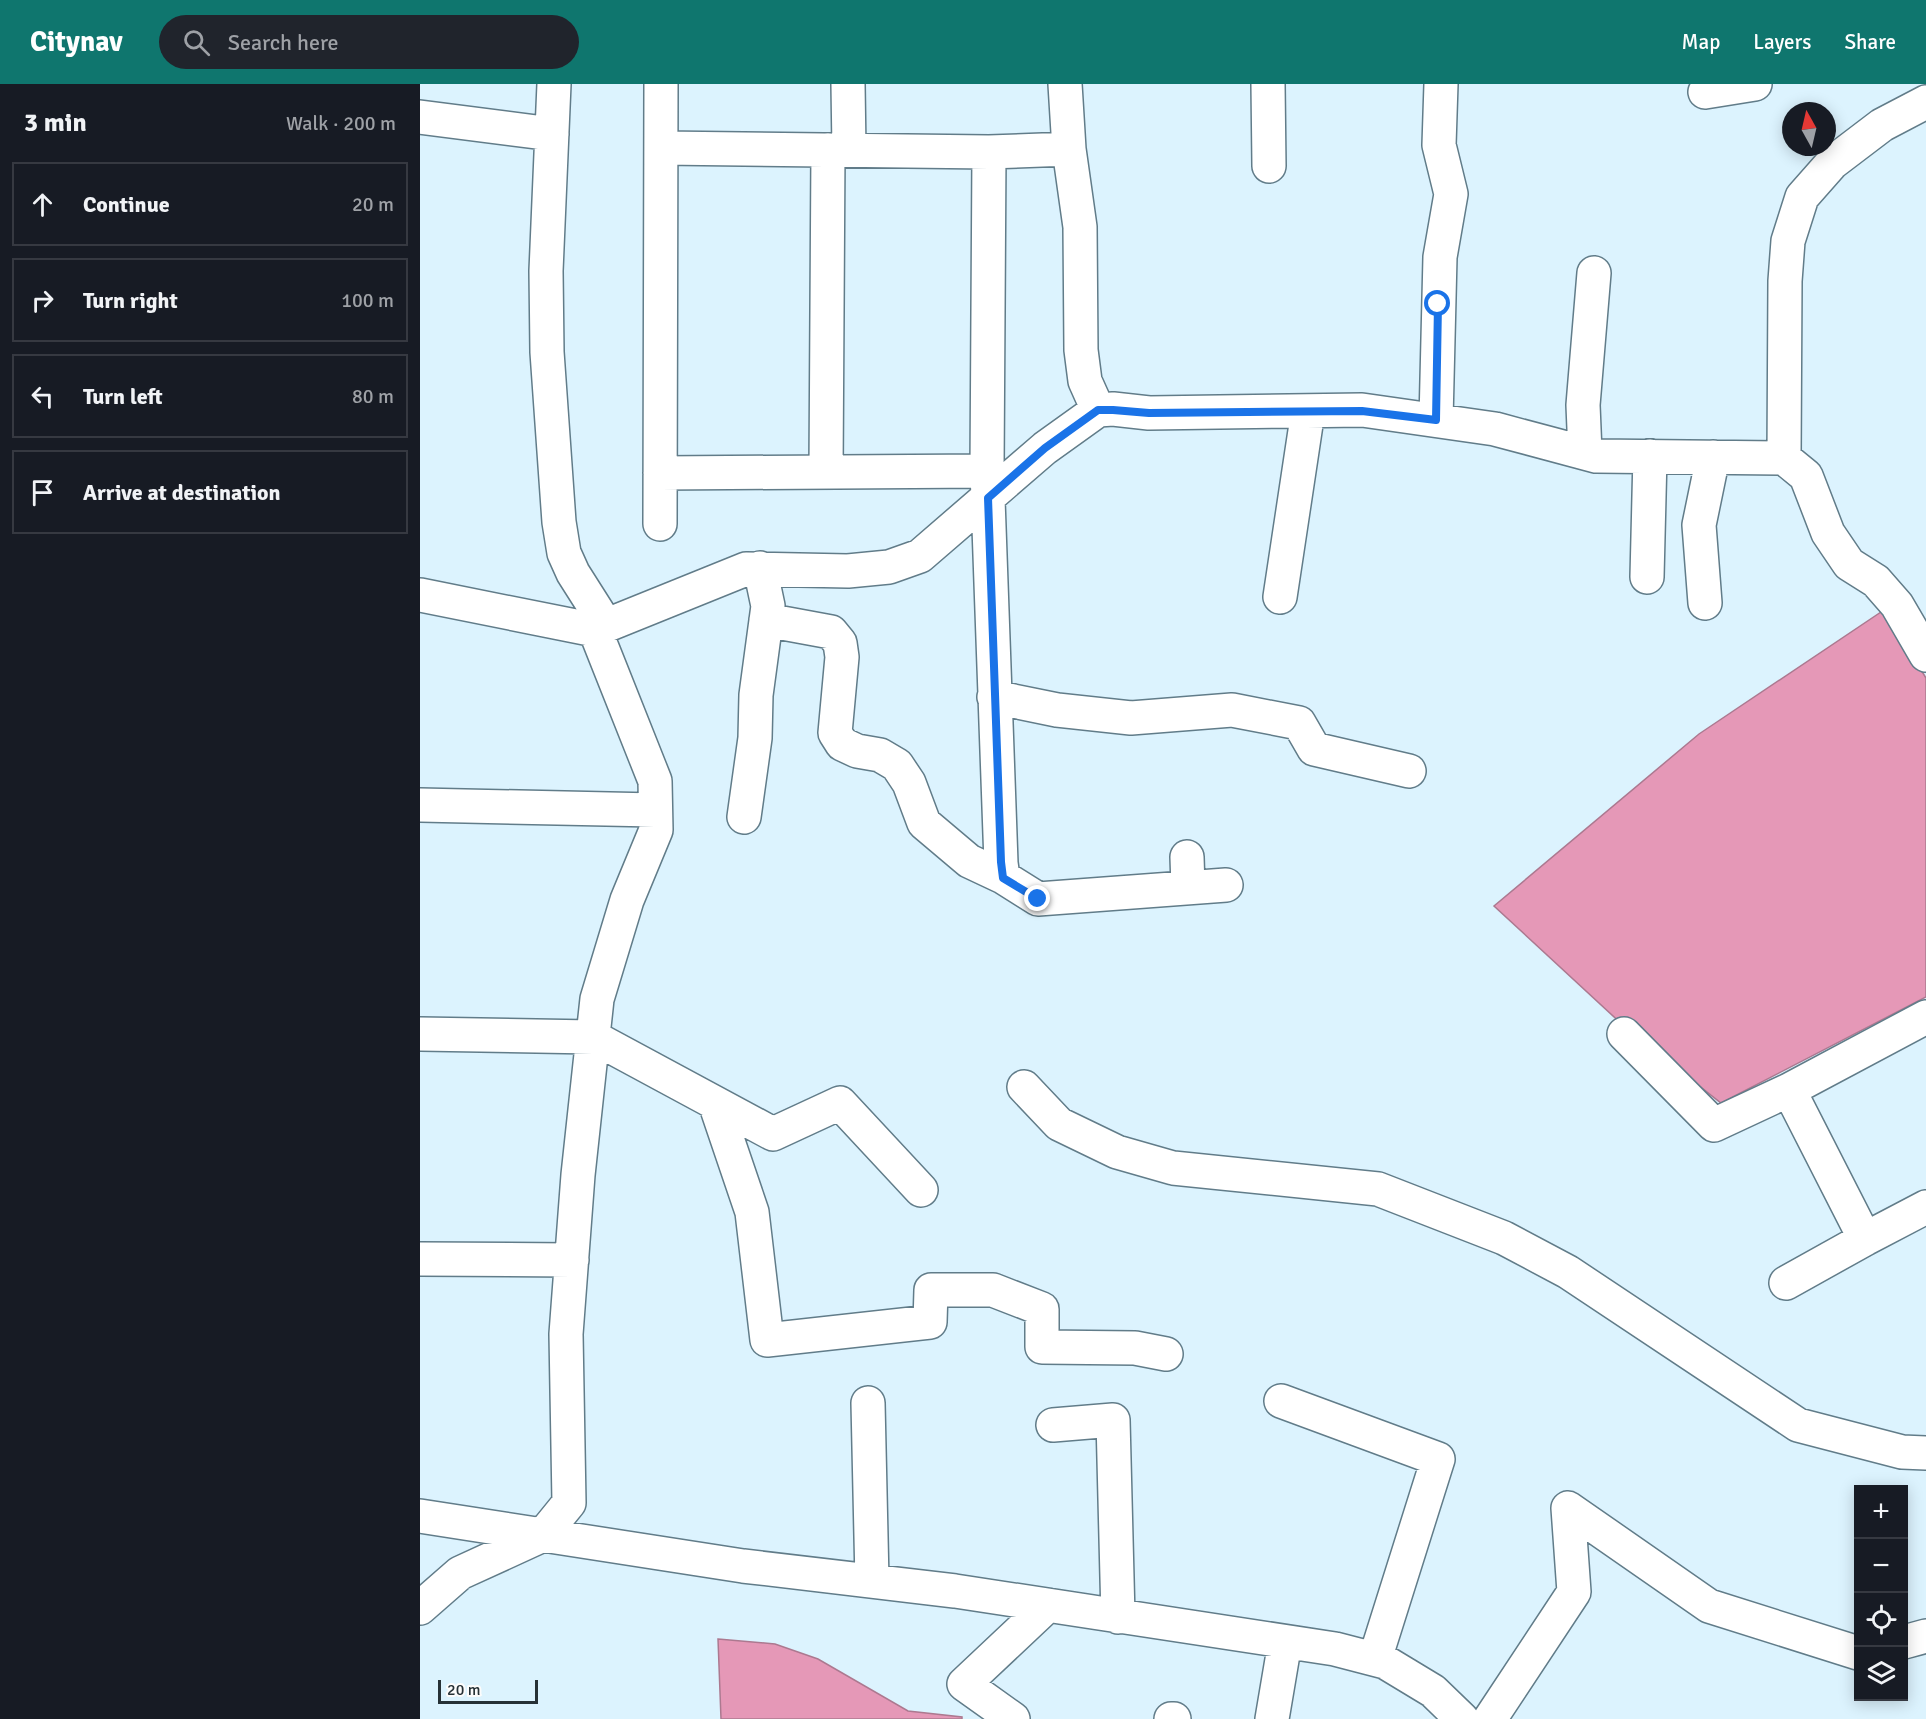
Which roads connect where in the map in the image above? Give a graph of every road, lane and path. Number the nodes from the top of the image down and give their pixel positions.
1 (554, 84) edge
2 (661, 84) edge
3 (848, 84) edge
4 (1065, 84) edge
5 (1268, 84) edge
6 (1442, 84) edge
7 (1755, 84) edge
8 (1705, 92) dead end
9 (1926, 102) edge
10 (420, 117) edge
11 (552, 134) junction
12 (662, 148) junction
13 (1069, 149) junction
14 (838, 150) junction
15 (989, 152) junction
16 (1269, 166) dead end
17 (1593, 273) dead end
18 (1098, 410) junction
19 (1308, 411) junction
20 (1436, 420) junction
21 (1585, 453) junction
22 (1650, 456) junction
23 (1713, 457) junction
24 (1784, 458) junction
25 (826, 472) junction
26 (660, 473) junction
27 (987, 484) junction
28 (660, 524) dead end
29 (760, 568) junction
30 (1647, 577) dead end
31 (420, 595) edge
32 (1280, 597) dead end
33 (1705, 603) dead end
34 (766, 620) junction
35 (600, 627) junction
36 (1926, 655) edge
37 (994, 697) junction
38 (1409, 771) dead end
39 (420, 805) edge
40 (655, 810) junction
41 (744, 817) dead end
42 (1003, 878) junction
43 (1226, 885) dead end
44 (1926, 1017) edge
45 (420, 1034) edge
46 (1624, 1034) dead end
47 (593, 1037) junction
48 (1023, 1087) dead end
49 (1789, 1090) junction
50 (715, 1103) junction
51 (921, 1190) dead end
52 (1926, 1207) edge
53 (1865, 1239) junction
54 (420, 1259) edge
55 (572, 1260) junction
56 (1786, 1283) dead end
57 (1166, 1353) dead end
58 (1281, 1401) dead end
59 (868, 1403) dead end
60 (1053, 1425) dead end
61 (1926, 1453) edge
62 (420, 1516) edge
63 (543, 1535) junction
64 (872, 1581) junction
65 (1048, 1605) junction
66 (420, 1608) edge
67 (1118, 1617) junction
68 (1926, 1636) edge
69 (1285, 1641) junction
70 (1908, 1641) edge
71 (1854, 1652) edge
72 (1375, 1659) junction
73 (1013, 1719) edge
74 (1272, 1719) edge
75 (1462, 1719) edge
76 (1490, 1719) edge

1 - 11 street
2 - 12 street
3 - 14 street
4 - 13 street
5 - 16 street
6 - 20 street
7 - 8 street
9 - 24 street
10 - 11 street
11 - 35 street
12 - 14 street
12 - 26 street
13 - 15 street
13 - 18 street
14 - 15 street
14 - 25 street
15 - 27 street
17 - 21 street
18 - 19 street
18 - 27 street
19 - 20 street
19 - 32 street
20 - 21 street
21 - 22 street
22 - 23 street
22 - 30 street
23 - 24 street
23 - 33 street
24 - 36 street
25 - 26 street
25 - 27 street
26 - 28 street
27 - 29 street
27 - 37 street
29 - 34 street
29 - 35 street
31 - 35 street
34 - 41 street
34 - 42 street
35 - 40 street
37 - 38 street
37 - 42 street
39 - 40 street
40 - 47 street
42 - 43 street
44 - 49 street
45 - 47 street
46 - 49 street
47 - 50 street
47 - 55 street
48 - 61 street
49 - 53 street
50 - 51 street
50 - 57 street
52 - 53 street
53 - 56 street
54 - 55 street
55 - 63 street
58 - 72 street
59 - 64 street
60 - 67 street
62 - 63 street
63 - 64 street
63 - 66 street
64 - 65 street
65 - 67 street
65 - 73 street
67 - 69 street
68 - 70 street
69 - 72 street
69 - 74 street
71 - 76 street
72 - 75 street

